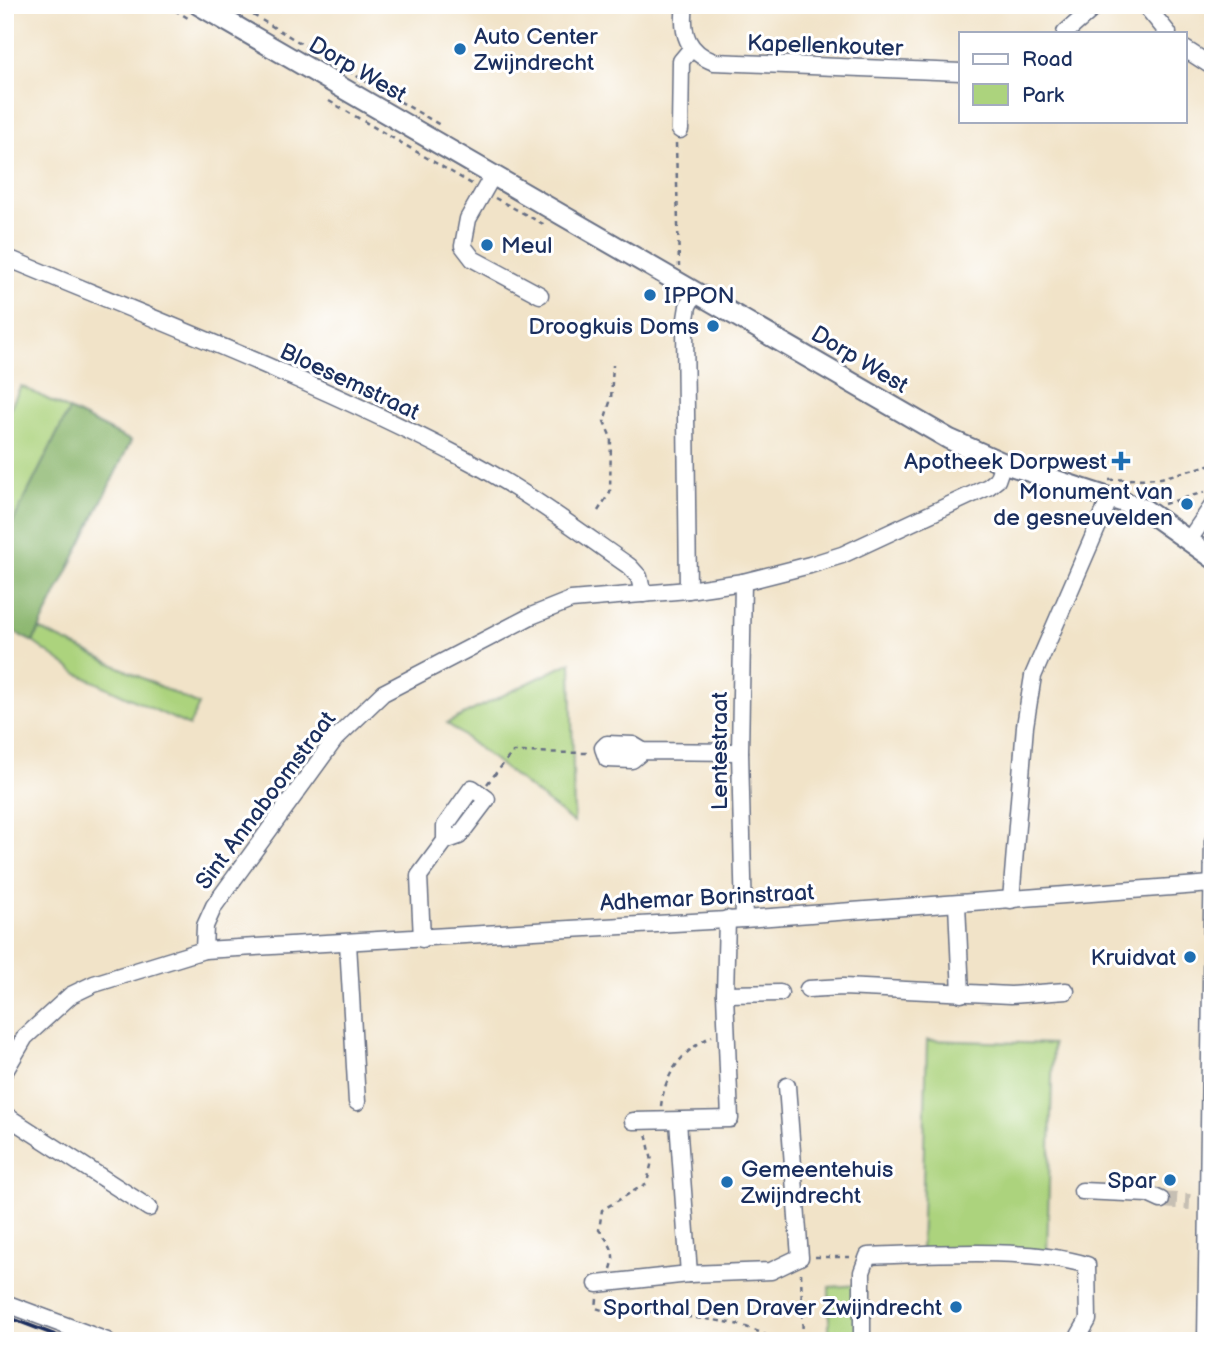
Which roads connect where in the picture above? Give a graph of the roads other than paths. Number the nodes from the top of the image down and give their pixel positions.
1 (685, 5) edge
2 (1097, 5) edge
3 (1145, 5) edge
4 (209, 8) edge
5 (1066, 32) edge
6 (1167, 32) edge
7 (691, 49) junction
8 (1186, 50) edge
9 (1213, 66) edge
10 (959, 72) edge
11 (680, 130) road end
12 (493, 176) junction
13 (5, 257) edge
14 (695, 293) junction
15 (540, 295) dead end
16 (1003, 463) junction
17 (1110, 498) junction
18 (1211, 512) edge
19 (1189, 540) junction
20 (1213, 558) edge
21 (743, 582) junction
22 (688, 590) junction
23 (643, 594) junction
24 (740, 752) junction
25 (604, 757) road end
26 (480, 793) road end
27 (1213, 841) edge
28 (1212, 884) edge
29 (1012, 900) junction
30 (957, 904) junction
31 (727, 919) junction
32 (744, 919) junction
33 (422, 939) junction
34 (348, 943) junction
35 (204, 950) junction
36 (808, 989) dead end
37 (1066, 991) dead end
38 (780, 993) dead end
39 (725, 995) junction
40 (961, 995) junction
41 (5, 1071) edge
42 (787, 1086) dead end
43 (357, 1102) dead end
44 (5, 1115) edge
45 (638, 1120) road end
46 (678, 1121) junction
47 (1082, 1191) dead end
48 (1161, 1200) tunnel mouth
49 (149, 1208) dead end
50 (1209, 1236) edge
51 (689, 1274) junction
52 (600, 1283) road end
53 (5, 1303) edge
54 (107, 1341) edge
55 (862, 1341) edge
56 (1076, 1341) edge
57 (1206, 1341) edge

1 - 7 street
2 - 5 street
3 - 6 street
4 - 12 main road, Dorp West
7 - 10 street, Kapellenkouter
7 - 11 street
8 - 9 street
12 - 14 main road, Dorp West
12 - 15 street
13 - 23 street, Bloesemstraat
14 - 16 main road, Dorp West
14 - 22 street
16 - 17 main road, Dorp West
16 - 21 street, Sint Annaboomstraat
17 - 19 main road, Dorp West
17 - 29 street
18 - 19 street
19 - 20 main road, Dorp West
21 - 22 street, Sint Annaboomstraat
21 - 24 street, Lentestraat
22 - 23 street, Sint Annaboomstraat
23 - 35 street, Sint Annaboomstraat
24 - 25 street
24 - 32 street, Lentestraat
26 - 33 street
27 - 28 street
28 - 29 street, Adhemar Borinstraat
28 - 50 street
29 - 30 street, Adhemar Borinstraat
30 - 32 street, Adhemar Borinstraat
30 - 40 street
31 - 32 street, Adhemar Borinstraat
31 - 33 street, Adhemar Borinstraat
31 - 39 street
33 - 34 street, Adhemar Borinstraat
34 - 35 street, Adhemar Borinstraat
34 - 43 street
35 - 41 street, Adhemar Borinstraat
36 - 40 street
37 - 40 street
38 - 39 street
39 - 46 street
42 - 51 street
44 - 49 street
45 - 46 street
46 - 51 street
47 - 48 street
50 - 57 street
51 - 52 street
53 - 54 street
55 - 56 street

